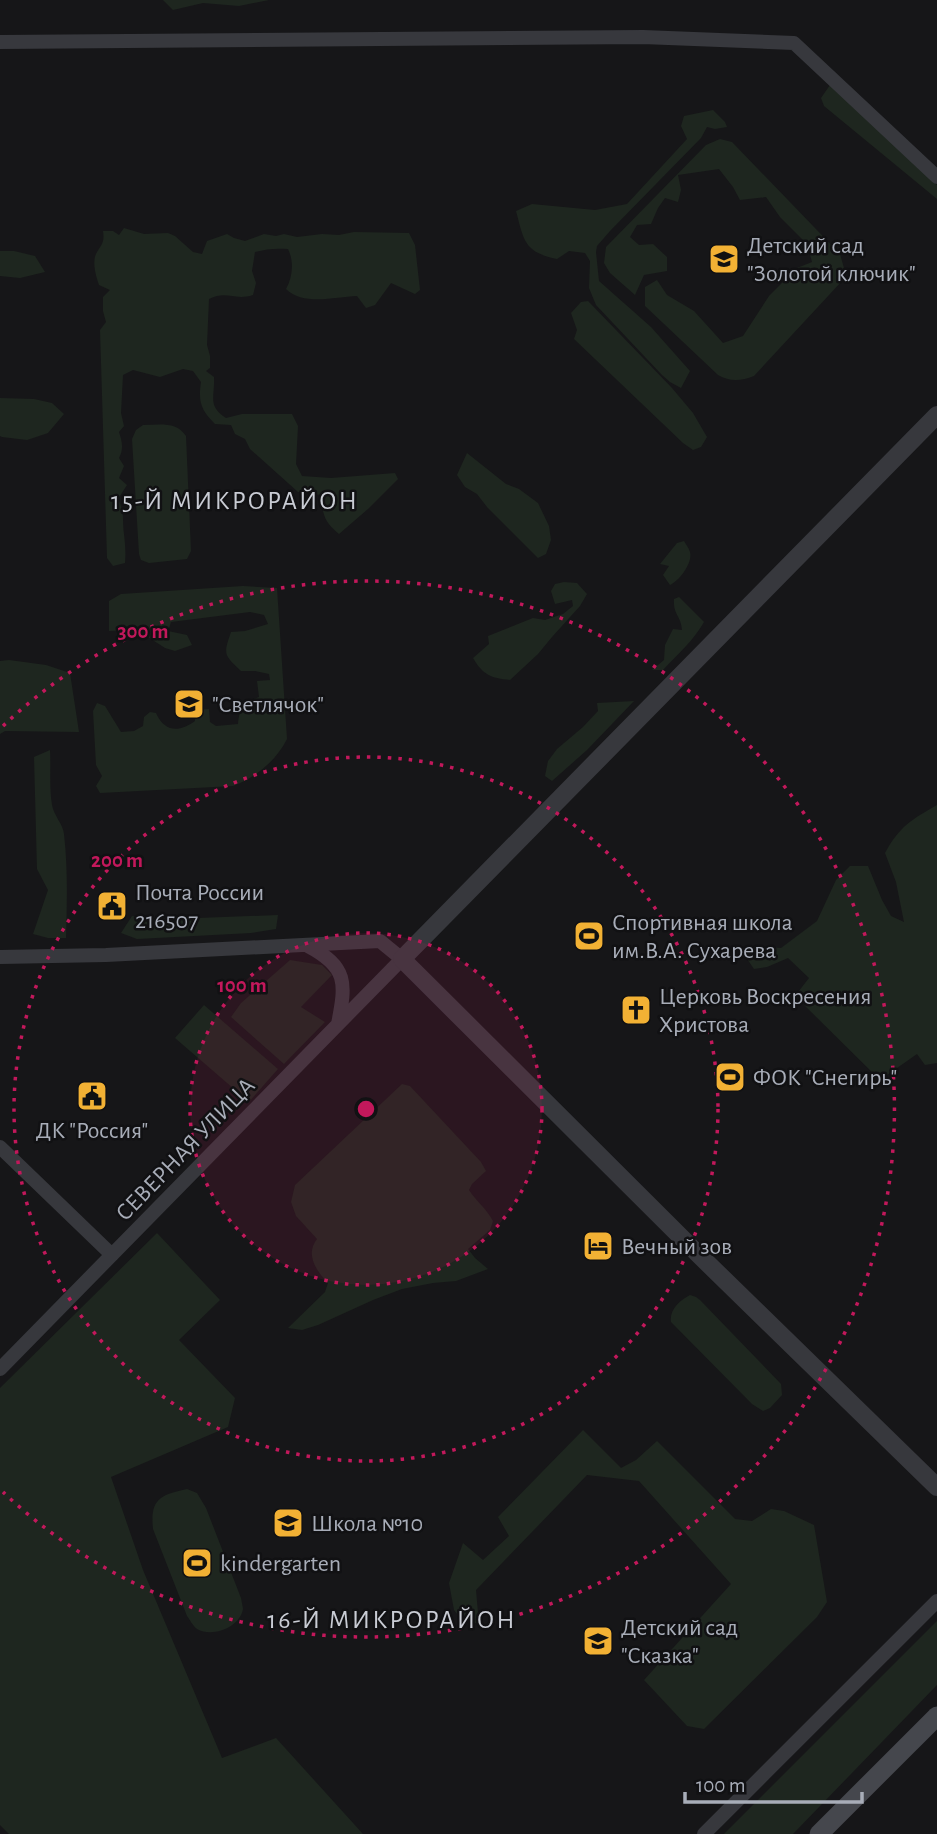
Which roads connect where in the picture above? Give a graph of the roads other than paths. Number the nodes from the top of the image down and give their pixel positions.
1 (0, 43) edge
2 (937, 177) edge
3 (937, 415) edge
4 (306, 946) junction
5 (0, 957) edge
6 (402, 959) junction
7 (338, 1024) junction
8 (0, 1147) edge
9 (112, 1255) junction
10 (0, 1369) edge
11 (937, 1487) edge
12 (937, 1601) edge
13 (937, 1716) edge
14 (704, 1834) edge
15 (819, 1834) edge

1 - 2 street
3 - 6 street
4 - 5 street
4 - 6 street
4 - 7 street
6 - 7 street, СЕВЕРНАЯ УЛИЦА
6 - 11 street
7 - 9 street, СЕВЕРНАЯ УЛИЦА
8 - 9 street
9 - 10 street, СЕВЕРНАЯ УЛИЦА
12 - 14 street
13 - 15 main road

